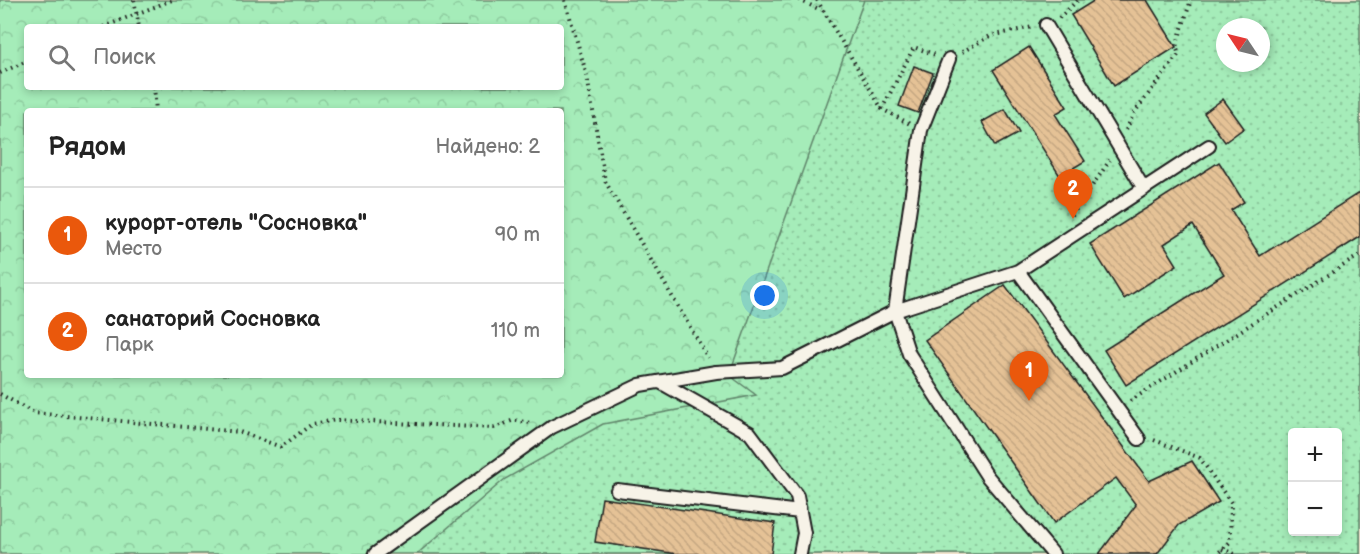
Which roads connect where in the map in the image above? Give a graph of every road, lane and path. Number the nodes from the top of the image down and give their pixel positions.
1 (134, 0) edge
2 (172, 0) edge
3 (565, 0) edge
4 (799, 0) edge
5 (817, 0) edge
6 (1078, 0) edge
7 (821, 10) junction
8 (136, 14) junction
9 (111, 24) edge
10 (138, 24) edge
11 (1046, 25) junction
12 (949, 59) junction
13 (24, 62) edge
14 (0, 73) edge
15 (154, 90) edge
16 (156, 108) edge
17 (882, 109) junction
18 (921, 130) junction
19 (1209, 146) dead end
20 (1144, 189) junction
21 (1360, 255) edge
22 (1018, 271) junction
23 (896, 311) junction
24 (716, 372) junction
25 (660, 382) junction
26 (0, 394) edge
27 (1118, 409) junction
28 (552, 427) junction
29 (1139, 439) joint
30 (617, 490) dead end
31 (800, 512) junction
32 (1222, 549) junction
33 (375, 554) edge
34 (800, 554) edge
35 (1053, 554) edge
36 (1218, 554) edge
37 (1235, 554) edge

1 - 8 path
2 - 8 path
3 - 24 path
4 - 7 path
5 - 7 path
6 - 11 path
7 - 17 path
8 - 9 path
8 - 10 path
11 - 12 path
11 - 20 lane
12 - 17 path
12 - 18 lane
13 - 14 path
15 - 16 path
17 - 18 path
18 - 23 lane
19 - 20 lane
20 - 22 lane
21 - 27 path
22 - 23 lane
22 - 27 lane
23 - 24 lane
23 - 35 lane
24 - 25 lane
25 - 28 lane
25 - 31 lane
26 - 28 path
27 - 29 lane
28 - 33 lane
29 - 32 path
30 - 31 lane
31 - 34 lane
32 - 36 path
32 - 37 path

